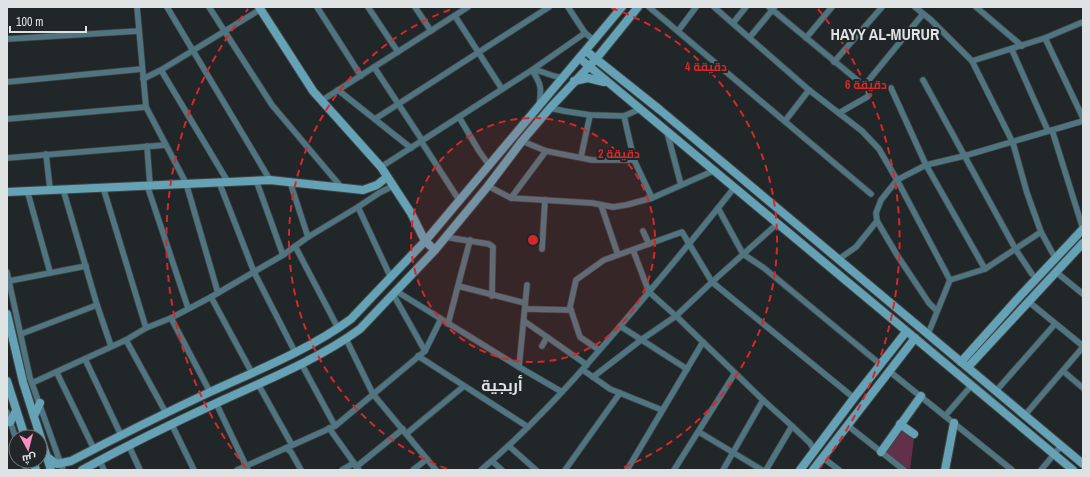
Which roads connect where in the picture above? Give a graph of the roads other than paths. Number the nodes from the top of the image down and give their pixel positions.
1 (137, 7) edge
2 (167, 7) edge
3 (209, 7) edge
4 (317, 7) edge
5 (368, 7) edge
6 (415, 7) edge
7 (468, 7) edge
8 (549, 7) edge
9 (568, 7) edge
10 (638, 7) edge
11 (649, 7) edge
12 (696, 7) edge
13 (714, 7) edge
14 (746, 7) edge
15 (832, 7) edge
16 (882, 7) edge
17 (915, 7) edge
18 (976, 7) edge
19 (260, 8) edge
20 (772, 8) edge
21 (619, 9) edge
22 (923, 14) junction
23 (454, 16) junction
24 (733, 23) junction
25 (1083, 23) edge
26 (139, 31) junction
27 (224, 31) junction
28 (431, 31) junction
29 (678, 31) junction
30 (585, 33) junction
31 (750, 37) junction
32 (806, 38) junction
33 (1045, 38) junction
34 (7, 39) edge
35 (611, 40) junction
36 (595, 41) junction
37 (1022, 46) junction
38 (193, 50) junction
39 (1012, 50) junction
40 (586, 51) junction
41 (398, 52) junction
42 (479, 52) junction
43 (580, 59) junction
44 (596, 59) junction
45 (972, 61) junction
46 (834, 62) junction
47 (588, 66) junction
48 (374, 67) junction
49 (142, 69) junction
50 (161, 70) junction
51 (532, 70) junction
52 (612, 72) junction
53 (361, 76) junction
54 (564, 77) junction
55 (143, 79) junction
56 (923, 80) dead end
57 (574, 81) junction
58 (7, 82) edge
59 (610, 84) junction
60 (864, 86) junction
61 (891, 88) dead end
62 (502, 89) junction
63 (634, 89) junction
64 (338, 90) junction
65 (809, 90) junction
66 (626, 98) junction
67 (321, 101) junction
68 (399, 104) junction
69 (539, 106) junction
70 (146, 107) junction
71 (550, 108) junction
72 (640, 109) junction
73 (839, 113) junction
74 (590, 115) junction
75 (624, 116) junction
76 (459, 117) junction
77 (7, 119) edge
78 (375, 119) junction
79 (1083, 119) edge
80 (785, 121) junction
81 (1050, 130) junction
82 (666, 131) junction
83 (422, 141) junction
84 (522, 141) junction
85 (1012, 141) junction
86 (166, 145) junction
87 (147, 146) junction
88 (411, 148) junction
89 (546, 151) junction
90 (46, 154) junction
91 (964, 156) junction
92 (581, 157) junction
93 (7, 158) edge
94 (634, 160) junction
95 (489, 165) junction
96 (926, 165) junction
97 (381, 167) junction
98 (713, 170) junction
99 (387, 177) junction
100 (256, 180) junction
101 (270, 180) junction
102 (897, 180) junction
103 (223, 182) junction
104 (290, 182) junction
105 (186, 183) junction
106 (148, 185) junction
107 (393, 186) junction
108 (488, 186) junction
109 (681, 186) junction
110 (103, 187) junction
111 (63, 188) junction
112 (342, 188) junction
113 (734, 188) junction
114 (50, 189) junction
115 (27, 190) junction
116 (7, 192) edge
117 (871, 194) dead end
118 (511, 198) junction
119 (652, 198) junction
120 (459, 200) junction
121 (545, 200) junction
122 (601, 204) junction
123 (358, 207) junction
124 (718, 208) junction
125 (781, 211) junction
126 (877, 221) junction
127 (775, 222) junction
128 (801, 228) junction
129 (1083, 229) edge
130 (643, 231) dead end
131 (1041, 232) junction
132 (308, 237) junction
133 (445, 237) junction
134 (793, 237) junction
135 (470, 240) junction
136 (425, 241) junction
137 (1083, 243) edge
138 (649, 244) junction
139 (689, 244) junction
140 (295, 246) junction
141 (542, 249) dead end
142 (435, 250) junction
143 (633, 250) junction
144 (1016, 250) junction
145 (743, 254) junction
146 (1054, 254) dead end
147 (283, 255) junction
148 (618, 255) junction
149 (839, 259) junction
150 (86, 266) junction
151 (985, 269) junction
152 (7, 272) edge
153 (50, 272) junction
154 (254, 272) junction
155 (1056, 272) junction
156 (1032, 274) dead end
157 (391, 278) junction
158 (950, 280) junction
159 (9, 281) junction
160 (712, 282) junction
161 (527, 285) dead end
162 (458, 286) junction
163 (649, 292) junction
164 (218, 293) junction
165 (395, 293) junction
166 (1083, 294) edge
167 (492, 296) junction
168 (211, 297) junction
169 (1029, 302) junction
170 (97, 305) junction
171 (525, 306) junction
172 (188, 308) junction
173 (571, 310) junction
174 (937, 310) junction
175 (7, 314) edge
176 (676, 316) junction
177 (171, 318) junction
178 (441, 319) junction
179 (524, 321) junction
180 (448, 324) junction
181 (1055, 324) junction
182 (620, 326) junction
183 (146, 328) junction
184 (338, 328) junction
185 (906, 332) junction
186 (21, 334) junction
187 (928, 334) junction
188 (547, 338) junction
189 (915, 338) junction
190 (346, 339) junction
191 (126, 340) junction
192 (641, 340) junction
193 (703, 342) junction
194 (111, 346) junction
195 (542, 346) dead end
196 (1083, 347) edge
197 (599, 350) junction
198 (425, 351) junction
199 (295, 352) junction
200 (418, 356) junction
201 (85, 359) junction
202 (961, 362) junction
203 (301, 363) junction
204 (880, 364) junction
205 (587, 365) junction
206 (518, 367) junction
207 (968, 367) junction
208 (687, 369) junction
209 (582, 370) junction
210 (889, 371) junction
211 (1063, 371) junction
212 (57, 373) junction
213 (252, 373) junction
214 (735, 373) junction
215 (593, 377) junction
216 (23, 382) junction
217 (32, 383) junction
218 (8, 384) edge
219 (258, 384) junction
220 (464, 386) junction
221 (971, 386) junction
222 (1083, 388) edge
223 (996, 391) junction
224 (210, 392) junction
225 (562, 392) junction
226 (620, 393) junction
227 (374, 394) junction
228 (921, 396) junction
229 (854, 398) junction
230 (763, 400) junction
231 (40, 403) junction
232 (216, 403) junction
233 (662, 410) junction
234 (16, 411) junction
235 (7, 412) edge
236 (166, 413) junction
237 (1025, 415) junction
238 (34, 416) junction
239 (945, 416) junction
240 (10, 422) junction
241 (954, 423) junction
242 (900, 424) junction
243 (172, 425) junction
244 (847, 425) junction
245 (792, 426) junction
246 (332, 427) junction
247 (528, 427) junction
248 (12, 429) edge
249 (22, 429) edge
250 (38, 429) edge
251 (404, 432) junction
252 (699, 432) junction
253 (914, 434) dead end
254 (121, 435) junction
255 (129, 446) junction
256 (509, 446) junction
257 (1061, 446) junction
258 (289, 447) junction
259 (94, 449) junction
260 (814, 450) junction
261 (881, 452) junction
262 (86, 453) junction
263 (733, 453) junction
264 (1055, 454) junction
265 (822, 457) junction
266 (48, 458) edge
267 (427, 459) junction
268 (48, 460) edge
269 (100, 461) junction
270 (492, 461) junction
271 (1083, 464) edge
272 (92, 465) junction
273 (356, 466) edge
274 (62, 467) edge
275 (247, 468) edge
276 (51, 470) edge
277 (82, 470) edge
278 (104, 470) edge
279 (140, 470) edge
280 (194, 470) edge
281 (237, 470) edge
282 (301, 470) edge
283 (342, 470) edge
284 (412, 470) edge
285 (436, 470) edge
286 (481, 470) edge
287 (502, 470) edge
288 (536, 470) edge
289 (565, 470) edge
290 (627, 470) edge
291 (674, 470) edge
292 (723, 470) edge
293 (762, 470) edge
294 (766, 470) edge
295 (800, 470) edge
296 (813, 470) edge
297 (839, 470) edge
298 (904, 470) edge
299 (945, 470) edge
300 (1012, 470) edge
301 (1041, 470) edge
302 (1074, 470) edge

1 - 26 street
2 - 38 street
3 - 27 street
4 - 53 street
5 - 41 street
6 - 28 street
7 - 23 street
8 - 42 street
9 - 30 street
10 - 35 main road
11 - 29 street
12 - 29 street
13 - 24 street
14 - 24 street
15 - 32 street
16 - 46 street
17 - 22 street
18 - 37 street
19 - 27 street
19 - 67 main road
20 - 31 street
20 - 32 street
21 - 36 main road
22 - 45 street
22 - 60 street
23 - 28 street
23 - 42 street
24 - 31 street
25 - 33 street
26 - 34 street
26 - 49 street
27 - 38 street
27 - 112 street
28 - 41 street
29 - 80 street
30 - 36 street
30 - 51 street
31 - 65 street
32 - 46 street
33 - 37 street
33 - 79 street
35 - 44 main road
35 - 52 main road
36 - 40 main road
37 - 39 street
38 - 50 street
38 - 101 street
39 - 45 street
39 - 81 street
40 - 43 main road
40 - 44 main road
41 - 48 street
42 - 62 street
42 - 68 street
43 - 47 main road
43 - 54 main road
44 - 47 main road
44 - 52 main road
45 - 85 street
46 - 60 street
47 - 57 main road
47 - 59 main road
48 - 53 street
48 - 68 street
49 - 55 street
49 - 58 street
50 - 55 street
50 - 103 street
51 - 54 street
51 - 62 street
51 - 69 street
52 - 63 main road
53 - 64 street
54 - 69 main road
55 - 70 street
56 - 91 street
57 - 59 main road
57 - 71 main road
59 - 66 main road
60 - 73 street
61 - 96 street
62 - 76 street
63 - 66 main road
63 - 125 main road
64 - 67 street
64 - 78 street
65 - 73 street
65 - 80 street
66 - 72 main road
67 - 97 main road
68 - 78 street
68 - 83 street
69 - 95 main road
70 - 77 street
70 - 86 street
71 - 74 street
71 - 84 main road
72 - 75 street
72 - 82 main road
73 - 102 street
74 - 75 street
74 - 92 street
75 - 94 street
76 - 83 street
76 - 95 street
78 - 88 street
79 - 81 street
80 - 117 street
81 - 85 street
81 - 129 street
82 - 98 main road
82 - 109 street
83 - 88 street
83 - 120 street
84 - 89 street
84 - 108 main road
85 - 91 street
85 - 131 street
86 - 87 street
86 - 105 street
87 - 90 street
87 - 106 street
88 - 97 street
89 - 92 street
89 - 118 street
90 - 93 street
90 - 114 street
91 - 96 street
91 - 144 street
92 - 94 street
94 - 119 street
95 - 120 main road
96 - 102 street
96 - 151 street
97 - 99 main road
98 - 109 street
98 - 113 main road
99 - 107 main road
99 - 112 main road
100 - 101 main road
100 - 103 main road
100 - 147 street
101 - 104 main road
102 - 126 street
102 - 158 street
103 - 105 main road
103 - 154 street
104 - 112 main road
104 - 132 street
105 - 106 main road
105 - 164 street
106 - 110 main road
106 - 172 street
107 - 123 street
107 - 136 main road
108 - 118 street
108 - 133 main road
109 - 119 street
110 - 111 main road
110 - 183 street
111 - 114 main road
111 - 150 street
113 - 124 street
113 - 127 main road
114 - 115 main road
115 - 116 main road
115 - 153 street
118 - 121 street
119 - 122 street
120 - 136 main road
121 - 122 street
121 - 141 street
122 - 148 street
123 - 132 street
123 - 157 street
124 - 139 street
124 - 145 street
125 - 127 main road
125 - 128 main road
126 - 149 street
126 - 174 street
127 - 134 main road
127 - 145 street
128 - 134 main road
128 - 149 main road
129 - 202 main road
130 - 138 street
131 - 144 street
131 - 146 street
132 - 140 street
133 - 135 street
133 - 142 main road
134 - 185 main road
135 - 162 street
135 - 167 street
136 - 142 main road
136 - 157 main road
137 - 155 main road
138 - 139 street
138 - 143 street
139 - 160 street
139 - 163 street
140 - 147 street
140 - 184 street
142 - 165 main road
143 - 148 street
143 - 163 street
144 - 151 street
144 - 156 street
145 - 160 street
145 - 204 street
147 - 154 street
148 - 173 street
149 - 187 main road
150 - 153 street
150 - 170 street
151 - 158 street
152 - 159 street
153 - 159 street
154 - 164 street
154 - 199 street
155 - 166 street
155 - 169 main road
157 - 184 main road
158 - 174 street
159 - 186 street
160 - 176 street
160 - 229 street
161 - 171 street
162 - 167 street
162 - 180 street
163 - 176 street
163 - 182 street
164 - 168 street
165 - 178 street
165 - 190 main road
165 - 198 street
167 - 171 street
168 - 172 street
168 - 213 street
169 - 181 street
169 - 207 main road
170 - 186 street
170 - 194 street
171 - 173 street
171 - 179 street
172 - 177 street
173 - 197 street
174 - 187 street
175 - 216 main road
176 - 192 street
176 - 193 street
177 - 183 street
177 - 224 street
178 - 180 street
178 - 198 street
179 - 188 street
179 - 206 street
180 - 206 street
181 - 196 street
181 - 223 street
182 - 192 street
182 - 197 street
183 - 191 street
184 - 199 main road
185 - 189 main road
185 - 204 main road
186 - 217 street
187 - 202 main road
188 - 195 street
188 - 205 street
189 - 210 main road
189 - 221 main road
190 - 203 main road
190 - 227 street
191 - 194 street
191 - 236 street
192 - 208 street
192 - 215 street
193 - 208 street
193 - 214 street
194 - 201 street
196 - 211 street
197 - 205 street
198 - 200 street
199 - 213 main road
200 - 220 street
200 - 227 street
201 - 212 street
201 - 254 street
202 - 207 main road
203 - 219 main road
203 - 246 street
204 - 229 main road
205 - 209 street
206 - 225 street
207 - 223 main road
208 - 233 street
209 - 215 street
209 - 225 street
210 - 228 street
210 - 244 main road
211 - 222 street
211 - 237 street
212 - 217 street
212 - 259 street
213 - 224 main road
214 - 230 street
214 - 252 street
215 - 226 street
216 - 218 main road
216 - 238 main road
217 - 231 street
218 - 234 main road
219 - 232 main road
219 - 258 street
220 - 247 street
220 - 251 street
221 - 239 street
221 - 264 main road
223 - 237 main road
224 - 236 main road
225 - 247 street
226 - 233 street
226 - 289 street
227 - 246 street
227 - 251 street
228 - 239 street
228 - 242 main road
229 - 260 main road
230 - 245 street
230 - 263 street
231 - 238 main road
231 - 274 street
232 - 243 main road
232 - 275 street
233 - 290 street
234 - 240 main road
234 - 249 main road
235 - 240 street
236 - 254 main road
237 - 257 main road
238 - 250 main road
239 - 241 street
240 - 248 street
241 - 299 main road
241 - 300 street
242 - 253 main road
242 - 261 main road
243 - 255 main road
243 - 280 street
244 - 261 street
244 - 265 main road
245 - 260 street
245 - 294 street
246 - 258 street
246 - 273 street
247 - 256 street
251 - 267 street
251 - 273 street
252 - 263 street
252 - 291 street
254 - 259 main road
255 - 269 main road
255 - 279 street
256 - 270 street
256 - 288 street
257 - 264 street
257 - 271 main road
258 - 275 street
258 - 282 street
259 - 262 main road
260 - 295 main road
261 - 298 street
262 - 272 main road
262 - 274 main road
263 - 292 street
263 - 293 street
264 - 301 street
264 - 302 main road
265 - 296 main road
265 - 297 street
266 - 274 main road
267 - 284 street
267 - 285 street
268 - 276 main road
269 - 272 main road
269 - 278 street
270 - 286 street
270 - 287 street
272 - 277 main road
273 - 283 street
275 - 281 street

